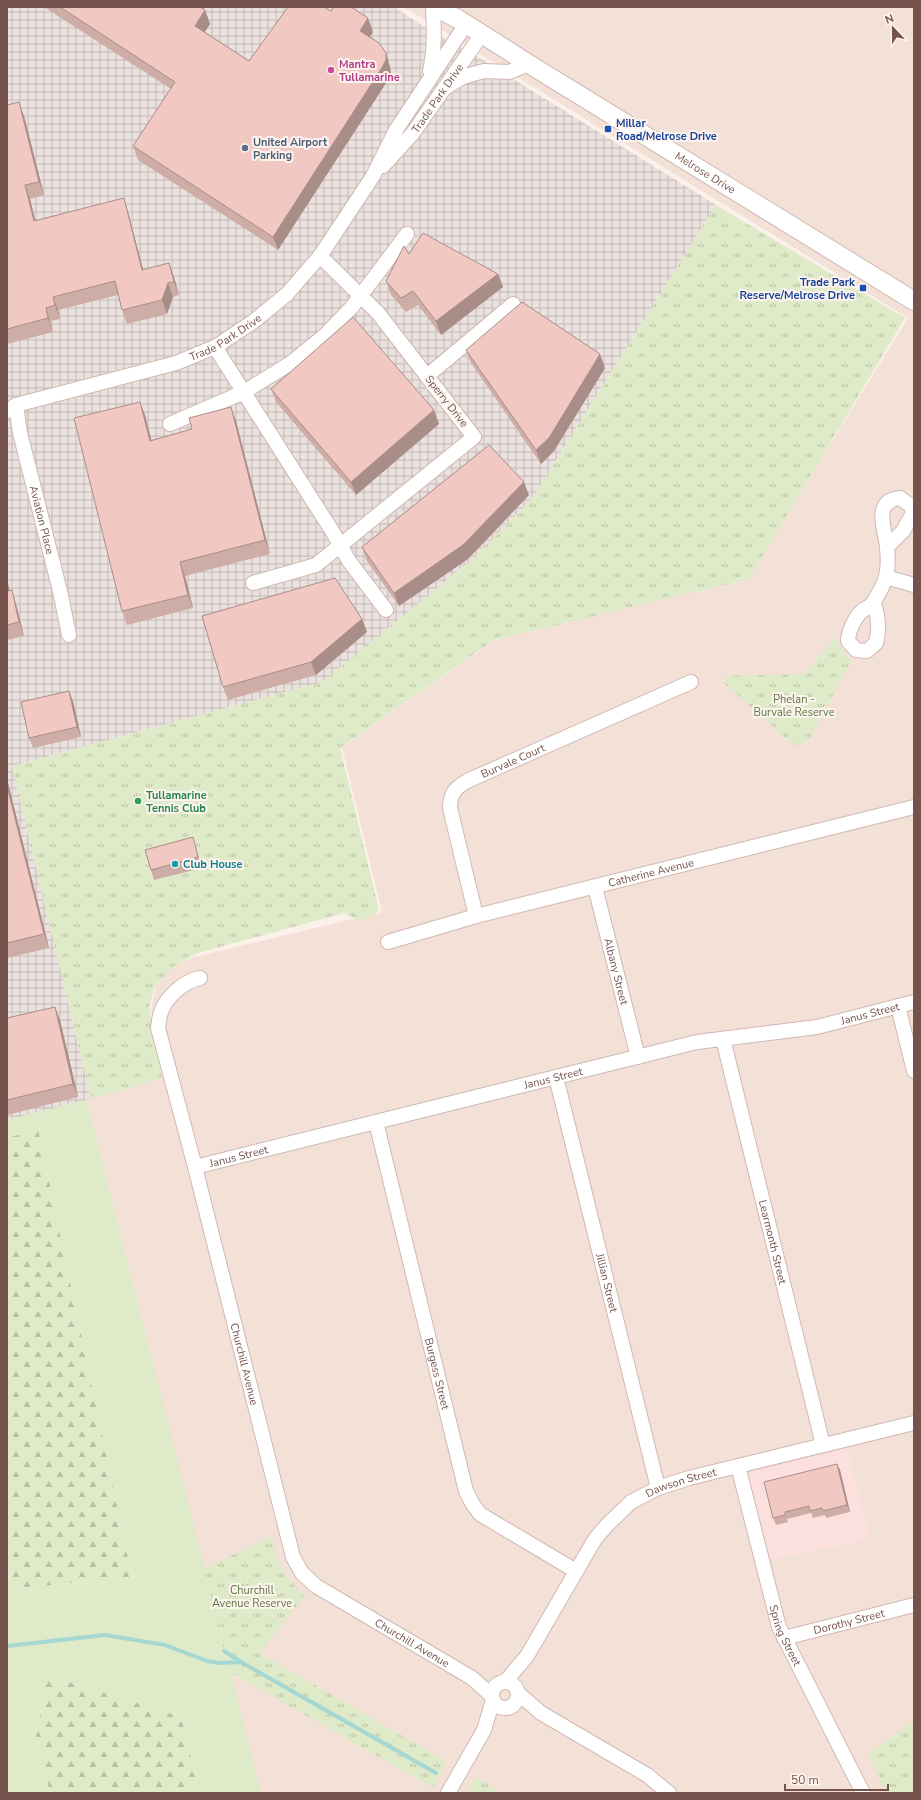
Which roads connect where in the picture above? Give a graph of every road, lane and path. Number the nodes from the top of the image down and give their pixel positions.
1 (434, 7) edge
2 (466, 24) junction
3 (482, 34) junction
4 (529, 64) junction
5 (428, 79) junction
6 (445, 87) junction
7 (373, 176) junction
8 (407, 234) dead end
9 (320, 256) junction
10 (362, 296) junction
11 (914, 300) edge
12 (513, 304) dead end
13 (215, 347) junction
14 (427, 376) junction
15 (244, 392) junction
16 (10, 406) edge
17 (170, 424) dead end
18 (341, 546) junction
19 (887, 547) dead end
20 (886, 577) junction
21 (253, 583) dead end
22 (914, 585) edge
23 (874, 603) dead end
24 (386, 610) dead end
25 (68, 635) dead end
26 (691, 682) dead end
27 (914, 807) edge
28 (595, 886) junction
29 (476, 916) junction
30 (388, 942) dead end
31 (200, 978) dead end
32 (914, 1002) edge
33 (898, 1006) junction
34 (723, 1039) junction
35 (638, 1057) junction
36 (914, 1071) edge
37 (556, 1077) junction
38 (376, 1122) junction
39 (195, 1167) junction
40 (914, 1422) edge
41 (823, 1445) junction
42 (738, 1466) junction
43 (658, 1488) junction
44 (576, 1571) junction
45 (914, 1605) edge
46 (784, 1638) junction
47 (505, 1695) junction
48 (448, 1793) edge
49 (669, 1793) edge
50 (863, 1793) edge

1 - 2 street, Melrose Drive
1 - 5 street
2 - 3 street, Melrose Drive
2 - 5 street, Trade Park Drive
3 - 4 street, Melrose Drive
3 - 6 street, Trade Park Drive
4 - 6 street
4 - 11 street, Melrose Drive
5 - 7 street, Trade Park Drive
6 - 7 street, Trade Park Drive
7 - 9 street, Trade Park Drive
8 - 10 street
9 - 10 street, Sperry Drive
9 - 13 street, Trade Park Drive
10 - 14 street, Sperry Drive
10 - 15 street
12 - 14 street
13 - 15 street
13 - 16 street, Trade Park Drive
14 - 18 street, Sperry Drive
15 - 17 street
15 - 18 street
16 - 25 street, Aviation Place
18 - 21 street, Sperry Drive
18 - 24 street
19 - 20 street
20 - 22 street
20 - 23 street
26 - 29 street, Burvale Court
27 - 28 street, Catherine Avenue
28 - 29 street, Catherine Avenue
28 - 35 street, Albany Street
29 - 30 street, Catherine Avenue
31 - 39 street, Churchill Avenue
32 - 33 street, Janus Street
33 - 34 street, Janus Street
33 - 36 street
34 - 35 street, Janus Street
34 - 41 street, Learmonth Street
35 - 37 street, Janus Street
37 - 38 street, Janus Street
37 - 43 street, Jillian Street
38 - 39 street, Janus Street
38 - 44 street, Burgess Street
39 - 47 street, Churchill Avenue
40 - 41 street, Dawson Street
41 - 42 street, Dawson Street
42 - 43 street, Dawson Street
42 - 46 street, Spring Street
43 - 44 street, Dawson Street
44 - 47 street, Dawson Street
45 - 46 street, Dorothy Street
46 - 50 street, Spring Street
47 - 48 street, Dawson Street
47 - 49 street, Churchill Avenue

